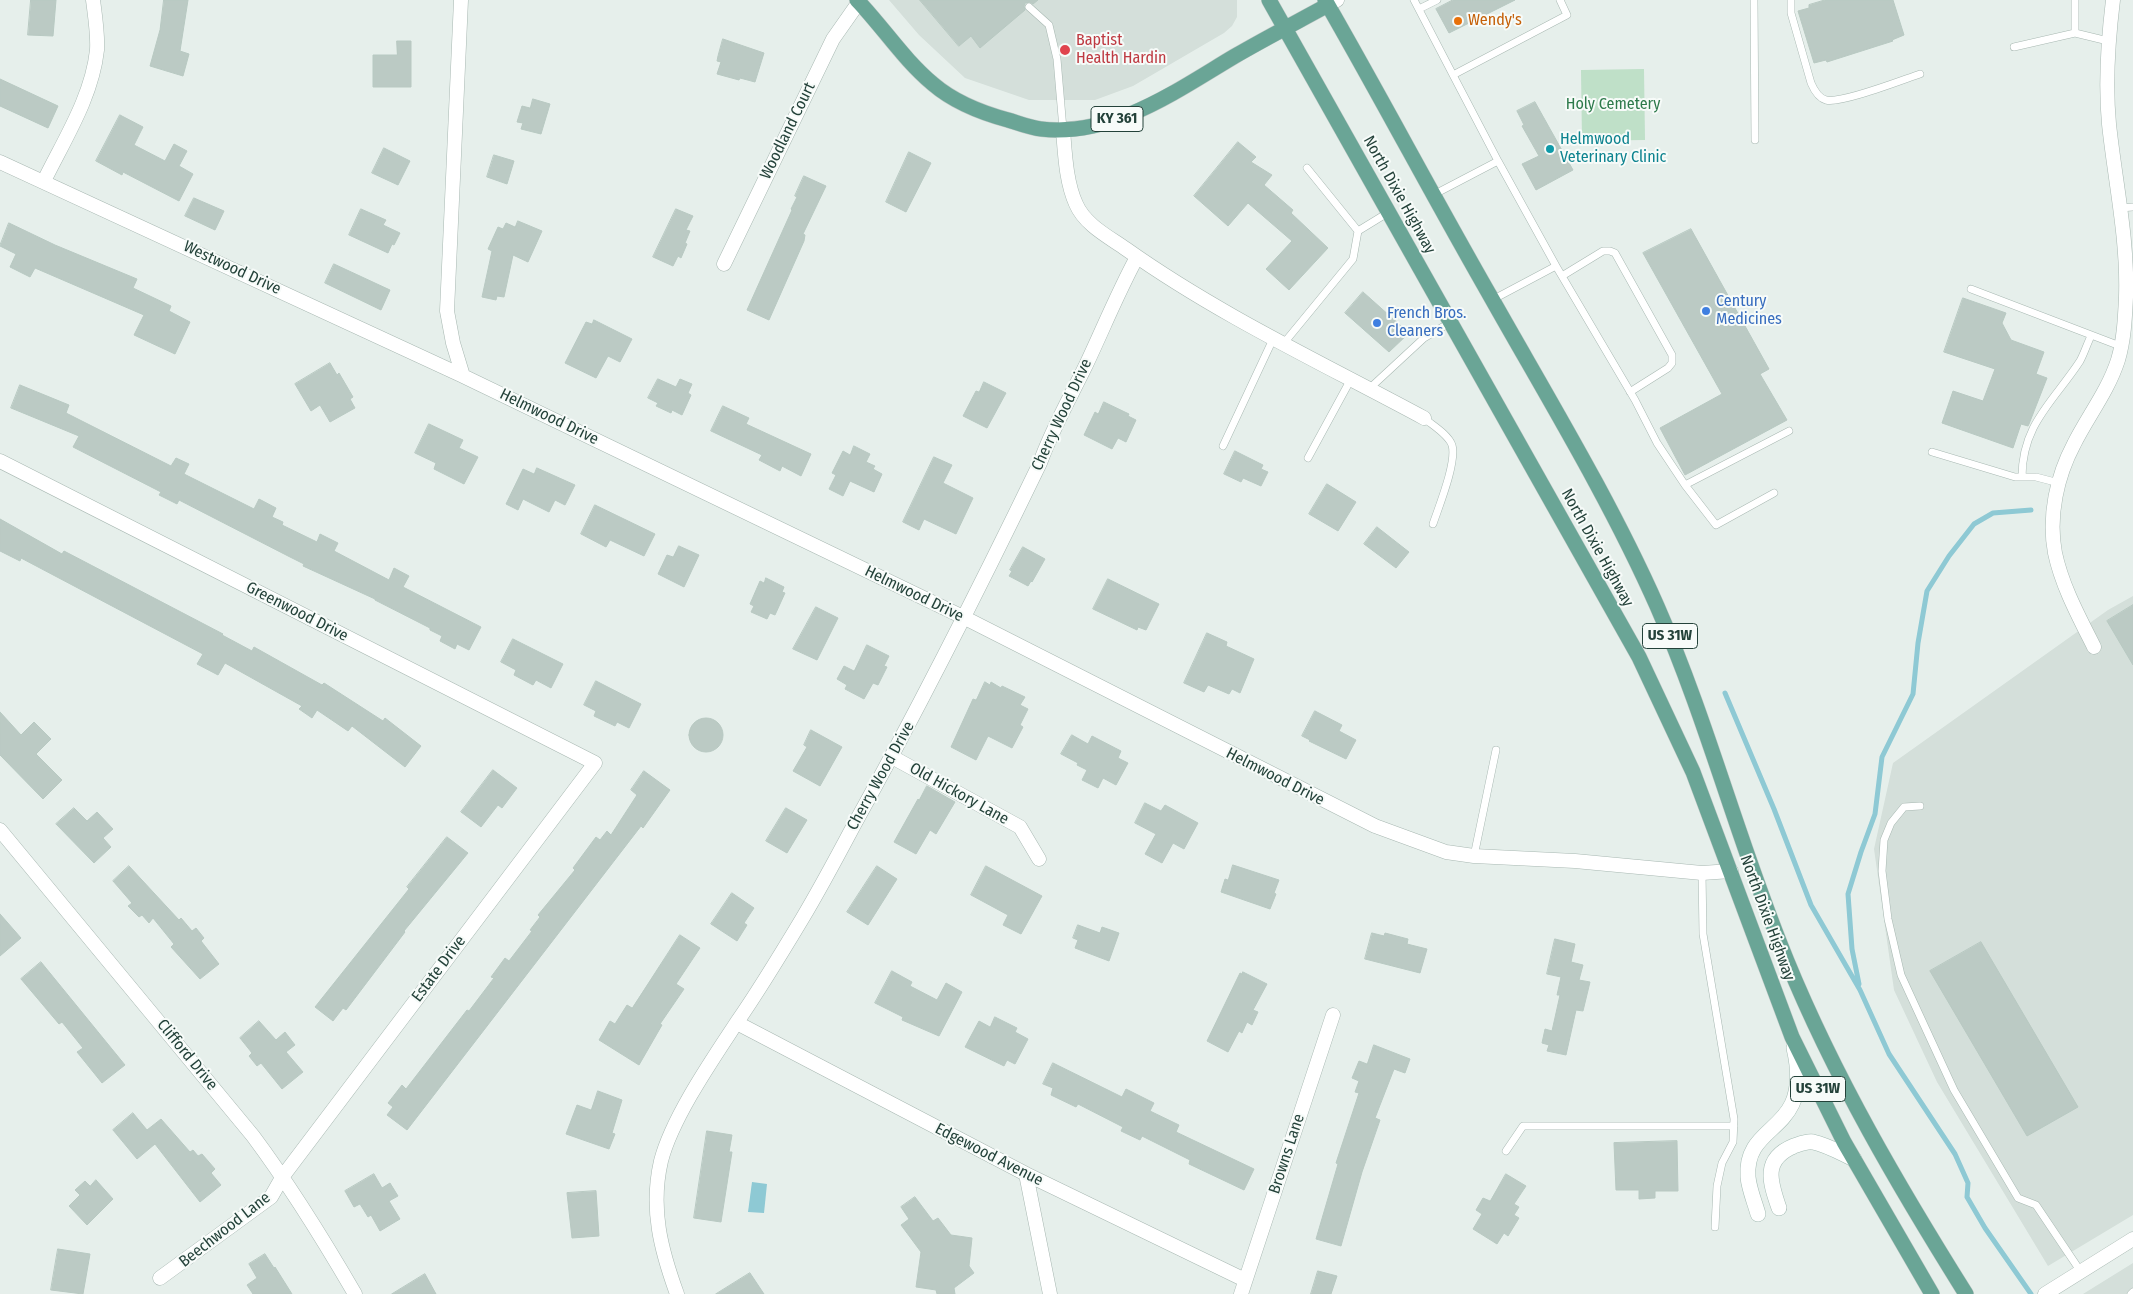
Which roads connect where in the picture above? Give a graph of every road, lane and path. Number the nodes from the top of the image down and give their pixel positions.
1 (93, 0) edge
2 (461, 0) edge
3 (1269, 0) edge
4 (1414, 0) edge
5 (1437, 0) edge
6 (1560, 0) edge
7 (1754, 0) edge
8 (1791, 0) edge
9 (2075, 0) edge
10 (2113, 0) edge
11 (858, 1) edge
12 (1330, 2) edge
13 (1029, 7) dead end
14 (1419, 9) junction
15 (1285, 28) junction
16 (2075, 33) junction
17 (2108, 41) junction
18 (2014, 47) dead end
19 (1920, 74) dead end
20 (1453, 75) junction
21 (1063, 130) junction
22 (1755, 140) dead end
23 (1498, 161) junction
24 (0, 162) edge
25 (1307, 168) dead end
26 (44, 181) junction
27 (1433, 195) junction
28 (2126, 208) edge
29 (1389, 212) junction
30 (1358, 231) junction
31 (1137, 257) junction
32 (724, 264) dead end
33 (1556, 266) junction
34 (1562, 276) junction
35 (1971, 289) dead end
36 (1492, 300) junction
37 (1451, 322) junction
38 (2091, 336) junction
39 (1279, 340) junction
40 (2120, 346) junction
41 (463, 376) junction
42 (1351, 379) junction
43 (1370, 388) junction
44 (1630, 392) junction
45 (1424, 418) joint
46 (1788, 431) dead end
47 (1223, 446) dead end
48 (1932, 452) dead end
49 (1308, 458) dead end
50 (0, 461) edge
51 (2022, 477) junction
52 (2059, 483) junction
53 (1685, 485) junction
54 (1774, 493) dead end
55 (1433, 524) dead end
56 (965, 618) junction
57 (2094, 647) dead end
58 (1496, 750) dead end
59 (892, 757) junction
60 (594, 763) joint
61 (1920, 806) dead end
62 (0, 830) edge
63 (1474, 856) junction
64 (1039, 859) dead end
65 (1732, 871) junction
66 (1702, 873) junction
67 (1334, 1015) dead end
68 (737, 1023) junction
69 (1792, 1036) junction
70 (1734, 1126) junction
71 (1506, 1151) dead end
72 (1854, 1159) junction
73 (1026, 1174) junction
74 (283, 1176) junction
75 (1779, 1208) dead end
76 (1758, 1214) dead end
77 (1715, 1227) dead end
78 (2132, 1241) edge
79 (2081, 1272) junction
80 (160, 1278) dead end
81 (1245, 1280) junction
82 (355, 1294) edge
83 (676, 1294) edge
84 (1050, 1294) edge
85 (1241, 1294) edge
86 (1932, 1294) edge
87 (1966, 1294) edge
88 (2046, 1294) edge

1 - 26 street
2 - 41 street
3 - 15 main road, North Dixie Highway / US 31W
4 - 14 lane
5 - 14 lane
6 - 20 lane
7 - 22 lane
8 - 19 lane
9 - 16 lane
10 - 17 street
11 - 21 main road, KY 361
11 - 32 street, Woodland Court
12 - 15 main road, KY 361
12 - 27 main road, North Dixie Highway / US 31W
13 - 21 lane
14 - 20 lane
15 - 21 main road, KY 361
15 - 29 main road, North Dixie Highway / US 31W
16 - 17 lane
16 - 18 lane
17 - 28 street
20 - 23 lane
21 - 31 street
23 - 27 lane
23 - 33 lane
24 - 26 street, Westwood Drive
25 - 30 lane
26 - 41 street, Westwood Drive
27 - 36 main road, North Dixie Highway / US 31W
28 - 40 street
29 - 30 lane
29 - 37 main road, North Dixie Highway / US 31W
30 - 39 lane
31 - 39 street
31 - 56 street, Cherry Wood Drive
33 - 34 lane
33 - 36 lane
34 - 44 lane
34 - 44 lane
35 - 38 lane
36 - 87 main road, North Dixie Highway / US 31W
37 - 43 lane
37 - 65 main road, North Dixie Highway / US 31W
38 - 40 lane
38 - 51 lane
39 - 42 street
39 - 47 lane
40 - 52 street
41 - 56 street, Helmwood Drive
42 - 43 street
42 - 49 lane
43 - 45 street
44 - 53 lane
45 - 55 lane
46 - 53 lane
48 - 51 lane
50 - 60 street, Greenwood Drive
51 - 52 lane
52 - 57 street
53 - 54 lane
56 - 59 street, Cherry Wood Drive
56 - 63 street, Helmwood Drive
58 - 63 lane
59 - 64 street, Old Hickory Lane
59 - 68 street, Cherry Wood Drive
60 - 74 street, Estate Drive
61 - 79 lane
62 - 74 street, Clifford Drive
63 - 66 street, Helmwood Drive
65 - 66 street, Helmwood Drive
65 - 69 main road, North Dixie Highway / US 31W
66 - 70 lane
67 - 81 street, Browns Lane
68 - 73 street, Edgewood Avenue
68 - 83 street, Cherry Wood Drive
69 - 72 main road, North Dixie Highway / US 31W
69 - 76 street
70 - 71 lane
70 - 77 lane
72 - 75 street
72 - 86 main road, North Dixie Highway / US 31W
73 - 81 street, Edgewood Avenue
73 - 84 street
74 - 80 street, Beechwood Lane
74 - 82 street, Clifford Drive
78 - 79 street
79 - 88 street
81 - 85 street, Browns Lane

